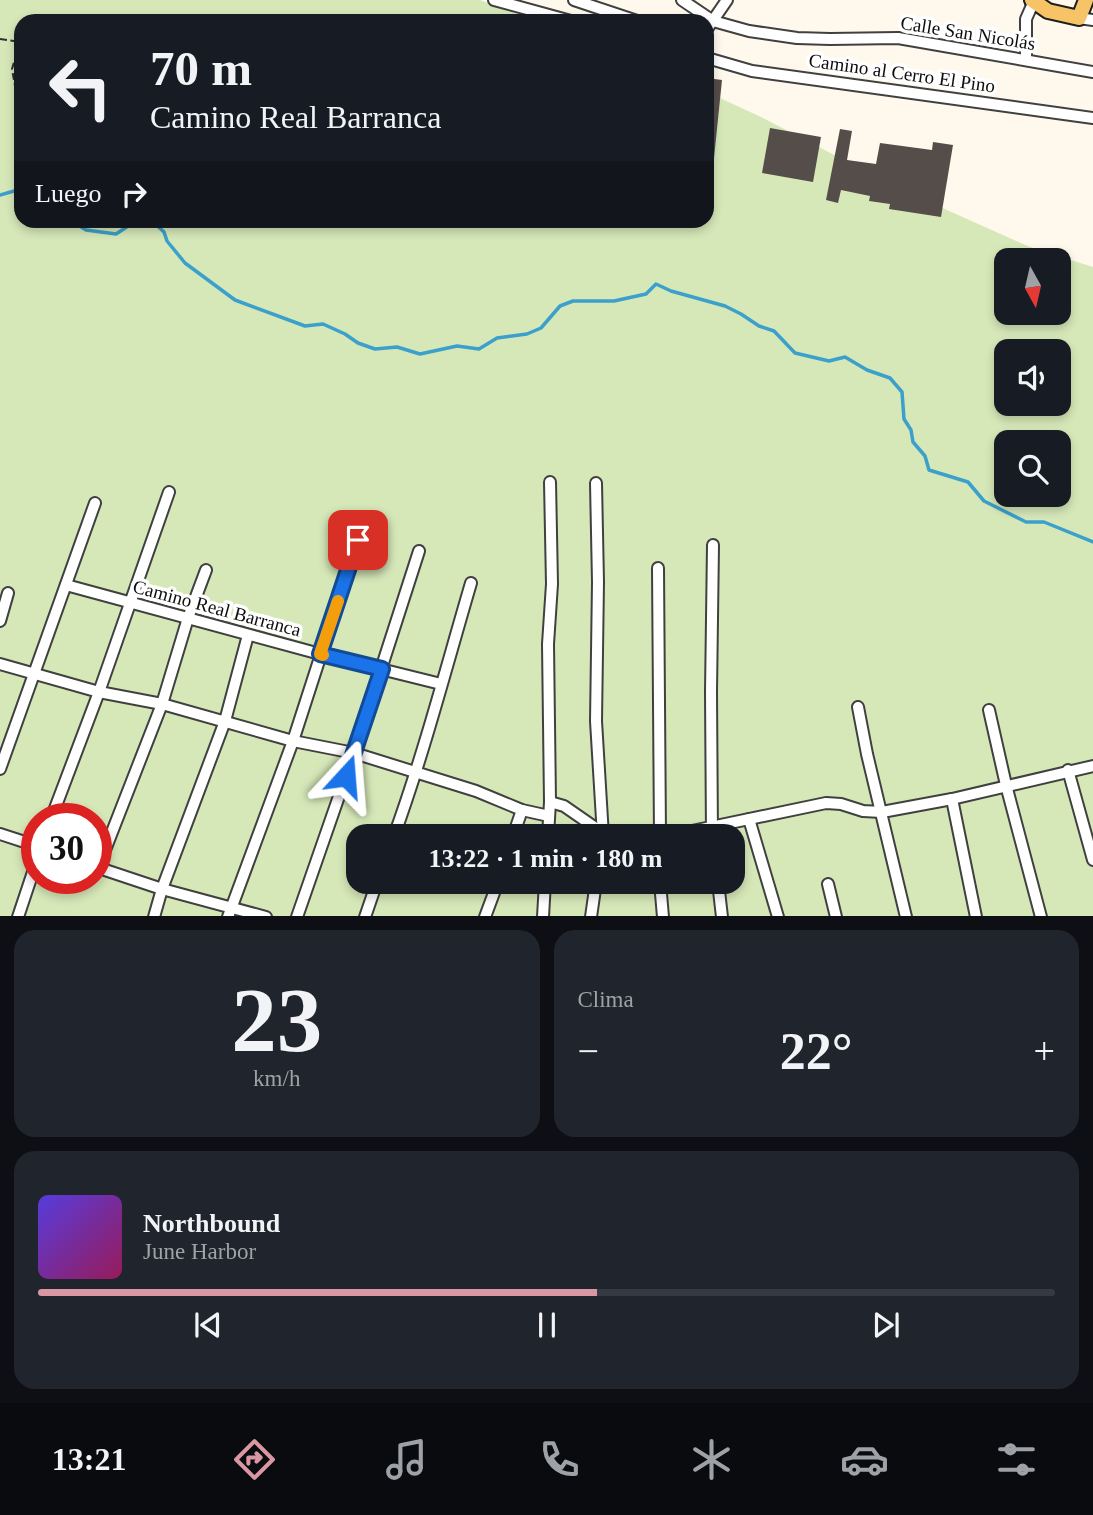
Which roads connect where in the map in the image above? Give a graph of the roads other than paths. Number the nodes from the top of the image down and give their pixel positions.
1 (494, 0) edge
2 (574, 0) edge
3 (682, 0) edge
4 (727, 0) edge
5 (1086, 0) edge
6 (1040, 3) edge
7 (545, 14) edge
8 (616, 14) edge
9 (698, 14) edge
10 (714, 19) edge
11 (1086, 19) edge
12 (714, 26) edge
13 (714, 60) edge
14 (1026, 60) junction
15 (1093, 72) edge
16 (1093, 118) edge
17 (550, 482) dead end
18 (596, 483) dead end
19 (169, 492) dead end
20 (95, 503) dead end
21 (358, 540) dead end
22 (713, 545) dead end
23 (419, 551) dead end
24 (658, 568) dead end
25 (206, 570) dead end
26 (471, 583) dead end
27 (65, 585) junction
28 (8, 593) dead end
29 (130, 602) junction
30 (188, 618) junction
31 (0, 621) edge
32 (248, 635) junction
33 (320, 654) junction
34 (0, 664) edge
35 (382, 669) junction
36 (33, 673) junction
37 (441, 684) junction
38 (99, 692) junction
39 (163, 704) junction
40 (858, 707) dead end
41 (989, 710) dead end
42 (225, 721) junction
43 (293, 741) junction
44 (355, 753) junction
45 (1093, 766) edge
46 (0, 769) edge
47 (1068, 770) junction
48 (417, 773) junction
49 (1006, 785) junction
50 (952, 799) junction
51 (550, 802) junction
52 (57, 803) edge
53 (522, 810) junction
54 (881, 812) junction
55 (549, 816) junction
56 (749, 819) junction
57 (398, 824) edge
58 (517, 824) edge
59 (549, 824) edge
60 (589, 824) edge
61 (602, 824) edge
62 (660, 824) edge
63 (712, 824) edge
64 (735, 824) edge
65 (112, 830) edge
66 (0, 834) edge
67 (21, 841) edge
68 (1093, 860) edge
69 (112, 872) edge
70 (828, 884) dead end
71 (162, 890) junction
72 (25, 894) edge
73 (373, 894) edge
74 (493, 894) edge
75 (544, 894) edge
76 (594, 894) edge
77 (661, 894) edge
78 (719, 894) edge
79 (229, 912) edge
80 (18, 916) edge
81 (154, 916) edge
82 (266, 916) edge
83 (297, 916) edge
84 (365, 916) edge
85 (485, 916) edge
86 (543, 916) edge
87 (591, 916) edge
88 (663, 916) edge
89 (722, 916) edge
90 (779, 916) edge
91 (836, 916) edge
92 (906, 916) edge
93 (976, 916) edge
94 (1041, 916) edge

1 - 7 street
2 - 8 street
3 - 9 street, Calle San Nicolás
4 - 10 street
5 - 11 main road
6 - 11 main road
6 - 14 street
12 - 14 street, Calle San Nicolás
13 - 16 street, Camino al Cerro El Pino
14 - 15 street, Calle San Nicolás
17 - 51 street
18 - 61 street
19 - 29 street
20 - 27 street
21 - 33 street
22 - 63 street
23 - 35 street
24 - 62 street
25 - 30 street
26 - 37 street
27 - 29 street, Camino Real Barranca
27 - 36 street
28 - 31 street
29 - 30 street, Camino Real Barranca
29 - 38 street
30 - 32 street, Camino Real Barranca
30 - 39 street
32 - 33 street, Camino Real Barranca
32 - 42 street
33 - 35 street, Camino Real Barranca
33 - 43 street
34 - 36 street
35 - 37 street, Camino Real Barranca
35 - 44 street
36 - 38 street
36 - 46 street
37 - 48 street
38 - 39 street
38 - 52 street
39 - 42 street
39 - 65 street
40 - 54 street
41 - 49 street
42 - 43 street
42 - 71 street
43 - 44 street
43 - 79 street
44 - 48 street
44 - 83 street
45 - 47 street
47 - 49 street
47 - 68 street
48 - 53 street
48 - 57 street
49 - 50 street
49 - 94 street
50 - 54 street
50 - 93 street
51 - 55 street
51 - 60 street
53 - 55 street
53 - 58 street
54 - 56 street
54 - 92 street
55 - 59 street
56 - 64 street
56 - 90 street
66 - 67 street
69 - 71 street
70 - 91 street
71 - 79 street
71 - 81 street
72 - 80 street
73 - 84 street
74 - 85 street
75 - 86 street
76 - 87 street
77 - 88 street
78 - 89 street
79 - 82 street

